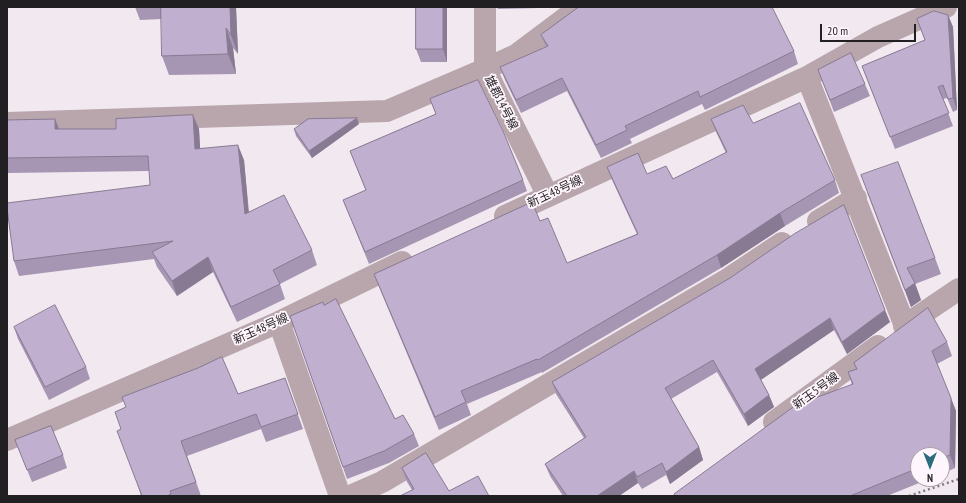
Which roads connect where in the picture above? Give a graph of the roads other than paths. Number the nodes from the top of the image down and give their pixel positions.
1 (485, 7) edge
2 (580, 7) edge
3 (946, 7) edge
4 (485, 69) junction
5 (807, 77) junction
6 (7, 123) edge
7 (548, 196) junction
8 (856, 198) junction
9 (485, 225) edge
10 (422, 254) edge
11 (959, 289) edge
12 (279, 322) junction
13 (905, 326) junction
14 (760, 432) edge
15 (7, 440) edge
16 (340, 496) edge
17 (350, 496) edge

1 - 4 street
2 - 4 street, 雄郡14号線
3 - 5 street, 新玉48号線
4 - 6 street
4 - 7 street, 雄郡14号線
5 - 7 street, 新玉48号線
5 - 8 street
7 - 9 street, 新玉48号線
8 - 13 street
8 - 17 street
10 - 12 street, 新玉48号線
11 - 13 street, 新玉5号線
12 - 15 street, 新玉48号線
12 - 16 street
13 - 14 street, 新玉5号線

